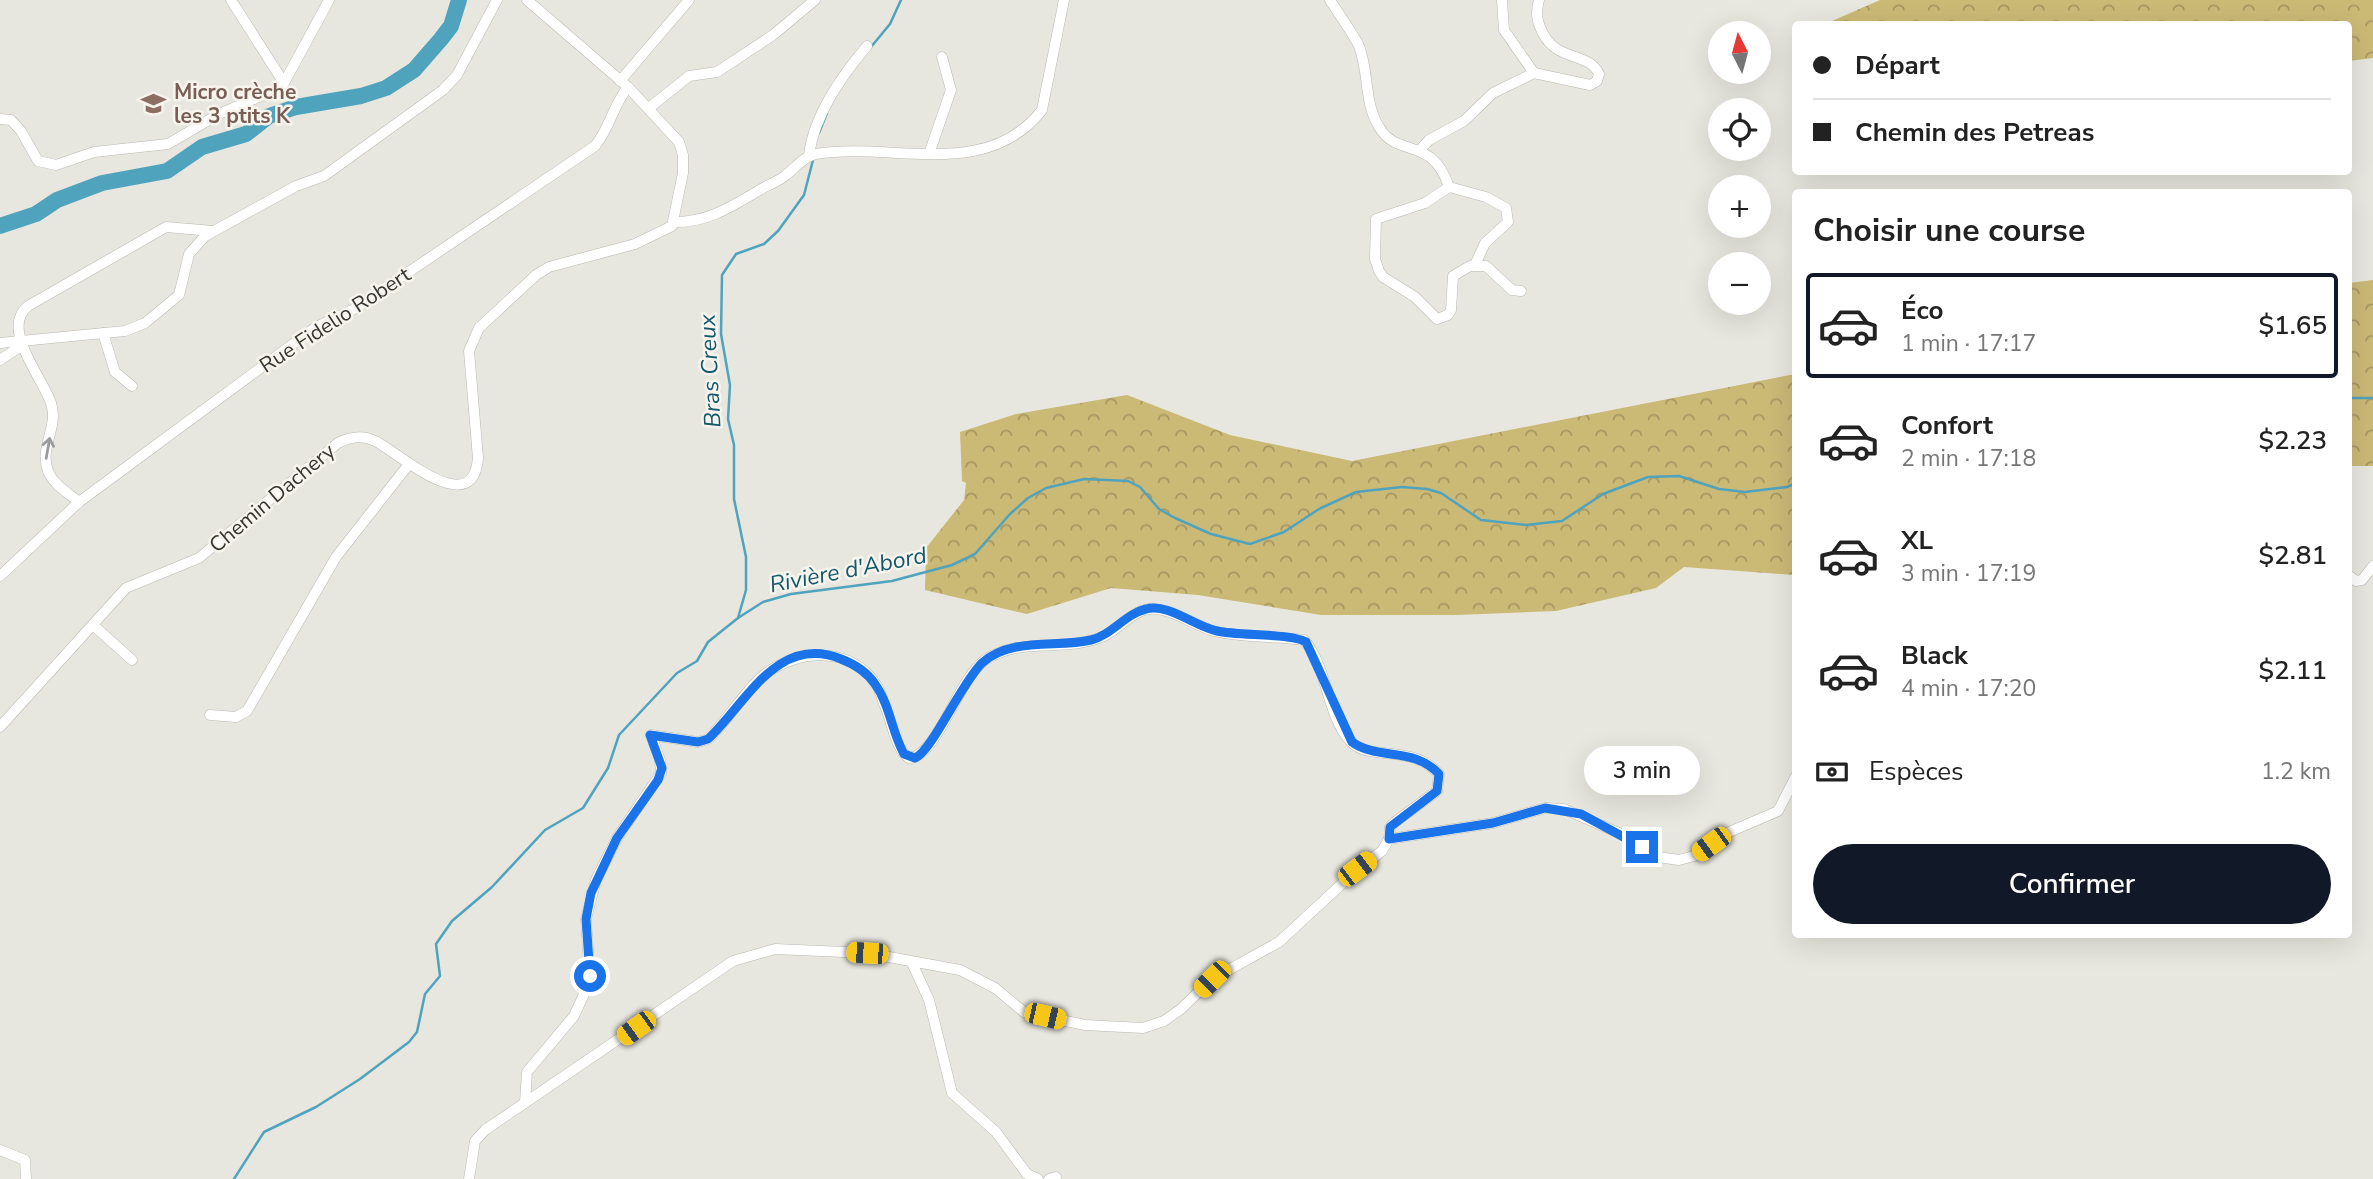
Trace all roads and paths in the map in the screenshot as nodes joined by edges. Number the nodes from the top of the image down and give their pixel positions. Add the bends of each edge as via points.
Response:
1 (329, 0) edge
2 (497, 0) edge
3 (527, 0) edge
4 (688, 0) edge
5 (815, 0) edge
6 (1064, 0) edge
7 (1330, 0) edge
8 (1502, 0) edge
9 (1539, 0) edge
10 (226, 1) edge
11 (867, 46) dead end
12 (942, 57) dead end
13 (1534, 73) junction
14 (284, 83) junction
15 (624, 84) junction
16 (649, 108) junction
17 (0, 119) edge
18 (1420, 150) junction
19 (929, 154) junction
20 (809, 155) junction
21 (1449, 187) junction
22 (675, 222) junction
23 (214, 231) junction
24 (1475, 265) junction
25 (1521, 291) dead end
26 (103, 333) junction
27 (0, 343) edge
28 (19, 343) junction
29 (0, 360) edge
30 (132, 386) dead end
31 (409, 464) junction
32 (79, 502) junction
33 (2373, 566) edge
34 (0, 576) edge
35 (2352, 578) edge
36 (93, 625) junction
37 (132, 660) dead end
38 (210, 715) dead end
39 (0, 727) edge
40 (1792, 784) edge
41 (1389, 839) junction
42 (912, 963) junction
43 (525, 1102) junction
44 (0, 1150) edge
45 (26, 1179) edge
46 (469, 1179) edge
47 (1038, 1179) edge

1 - 14 street
2 - 23 street via 462,67 443,90 324,176 296,186
3 - 15 street
4 - 15 street, Rue Fidelio Robert
5 - 16 street via 717,72 689,76
6 - 19 street via 1046,95 1032,122 999,142 967,153
7 - 18 street via 1358,45 1368,103 1382,133
8 - 13 street via 1504,30
9 - 13 street via 1537,18 1547,41 1557,51 1591,64 1599,74 1590,85
10 - 14 street
11 - 20 street via 833,91 811,136
12 - 19 street via 951,90
13 - 18 street via 1493,93 1464,121 1429,139
14 - 17 street via 168,144 94,152 56,165 38,161 21,131 7,118
15 - 16 street
15 - 32 street, Rue Fidelio Robert via 606,133 595,146 354,309 316,327
16 - 22 street via 679,142 683,155
18 - 21 street via 1437,163
19 - 20 street via 852,150
20 - 22 street via 782,178 721,215
21 - 24 street via 1506,208 1508,222 1485,243
21 - 24 street via 1425,203 1376,219 1379,271 1437,319 1451,310 1453,276
22 - 31 street, Chemin Dachery via 660,235 635,244 556,264 526,284 479,328 470,345 478,458 475,473 467,482 452,485
23 - 26 street via 189,254 181,290 172,303 135,328
23 - 28 street via 166,227 22,310
24 - 25 street via 1486,266 1505,285
26 - 28 street
26 - 30 street via 115,372
27 - 28 street
28 - 29 street
32 -> 28 street via 50,475 44,449 53,430 51,404
31 - 36 street, Chemin Dachery via 375,441 345,439 199,558 126,588
31 - 38 street via 336,557 247,711 236,717
32 - 34 street, Rue Fidelio Robert
33 - 35 street via 2362,580
36 - 37 street
36 - 39 street, Chemin Dachery
40 - 41 street via 1778,811 1679,860 1658,857 1626,836 1564,809 1545,808 1493,823
41 - 42 street via 1382,851 1279,942 1212,979 1164,1021 1143,1028 1085,1026 1024,1012 995,988 960,970
41 - 43 street via 1390,827 1437,791 1439,774 1414,758 1373,752 1352,742 1304,640 1214,631 1159,609 1146,609 1105,636 1010,649 984,661 953,701 929,746 921,755 909,758 898,744 877,686 867,675 833,656 793,658 762,676 708,739 698,742 650,735 661,773 617,838 596,880 586,919 590,981 574,1016 527,1072
42 - 43 street via 867,953 775,949 733,961
42 - 47 street via 929,1000 952,1093 996,1132 1027,1174
43 - 46 street via 479,1135
44 - 45 street via 24,1160

